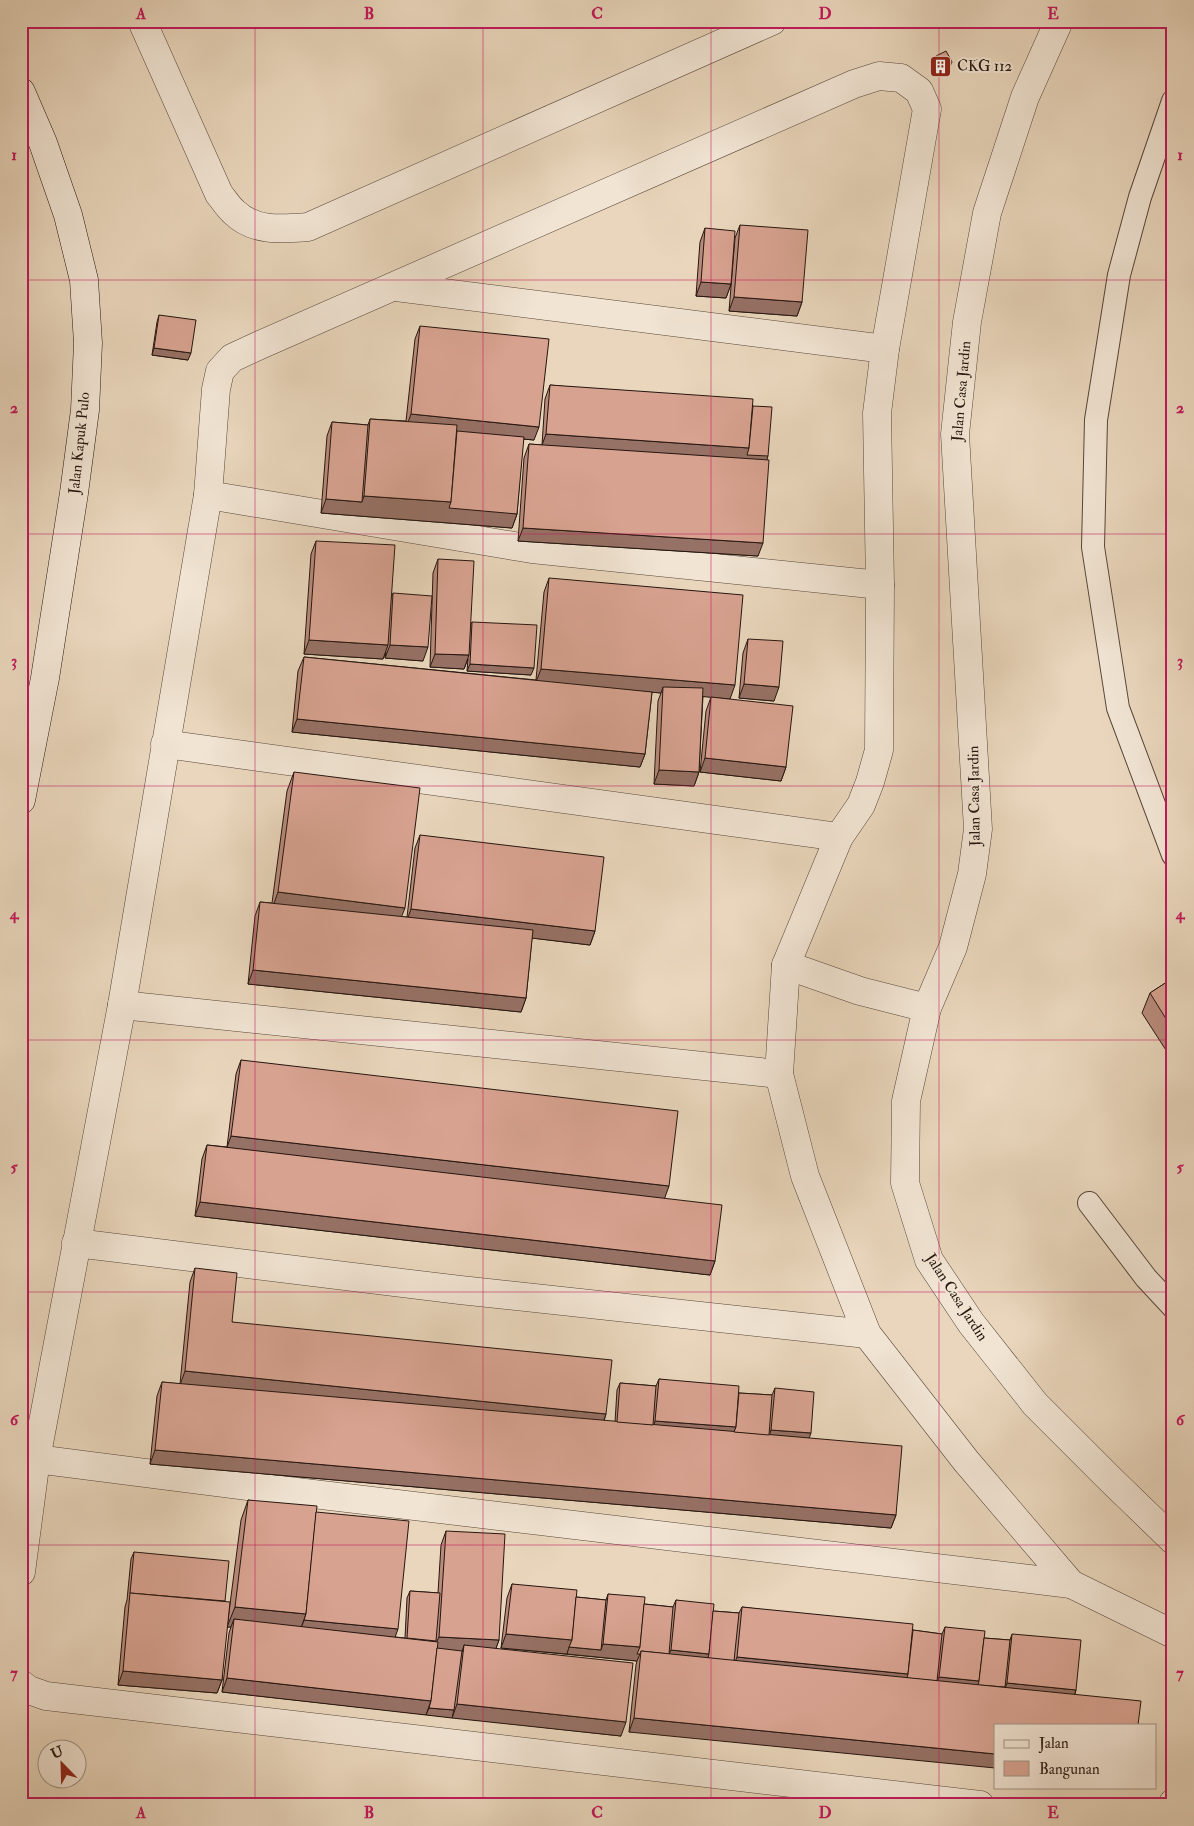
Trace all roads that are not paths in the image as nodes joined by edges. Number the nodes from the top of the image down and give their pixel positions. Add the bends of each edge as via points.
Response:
1 (142, 21) edge
2 (772, 21) edge
3 (1060, 21) edge
4 (21, 92) edge
5 (1173, 101) edge
6 (395, 287) junction
7 (886, 349) junction
8 (208, 495) junction
9 (880, 585) junction
10 (165, 744) junction
11 (21, 800) edge
12 (839, 837) junction
13 (1173, 855) edge
14 (786, 965) junction
15 (122, 1005) junction
16 (927, 1008) junction
17 (779, 1074) junction
18 (1089, 1203) dead end
19 (76, 1243) junction
20 (1173, 1307) edge
21 (867, 1334) junction
22 (36, 1459) junction
23 (1173, 1540) edge
24 (21, 1572) edge
25 (1071, 1584) junction
26 (1173, 1634) edge
27 (21, 1684) edge
28 (980, 1805) edge

1 - 2 street via 219,194 234,212 252,225 278,230 308,227
3 - 16 street, Jalan Casa Jardin via 1025,97 987,213 967,322 956,434 978,829 972,874 953,947
4 - 11 street, Jalan Kapuk Pulo via 68,214 84,280 88,343 85,410 74,493 45,678
5 - 13 lane via 1140,197 1119,275 1096,420 1093,547 1118,708
6 - 7 street
6 - 7 street via 854,84 879,76 901,78 919,91 927,109
6 - 8 street via 232,358 220,370
7 - 9 street via 877,413
8 - 9 street via 532,549
8 - 10 street
9 - 12 street via 879,750 860,805
10 - 12 street
10 - 15 street
12 - 14 street
14 - 16 street via 860,991
14 - 17 street
15 - 17 street
15 - 19 street
16 - 23 street, Jalan Casa Jardin via 906,1101 905,1183 929,1260 971,1323 1035,1404
17 - 21 street via 805,1176
18 - 20 lane via 1146,1278
19 - 21 street via 460,1290
19 - 22 street
21 - 25 street via 966,1461
22 - 24 street
22 - 25 street
25 - 26 street
27 - 28 street via 46,1696

